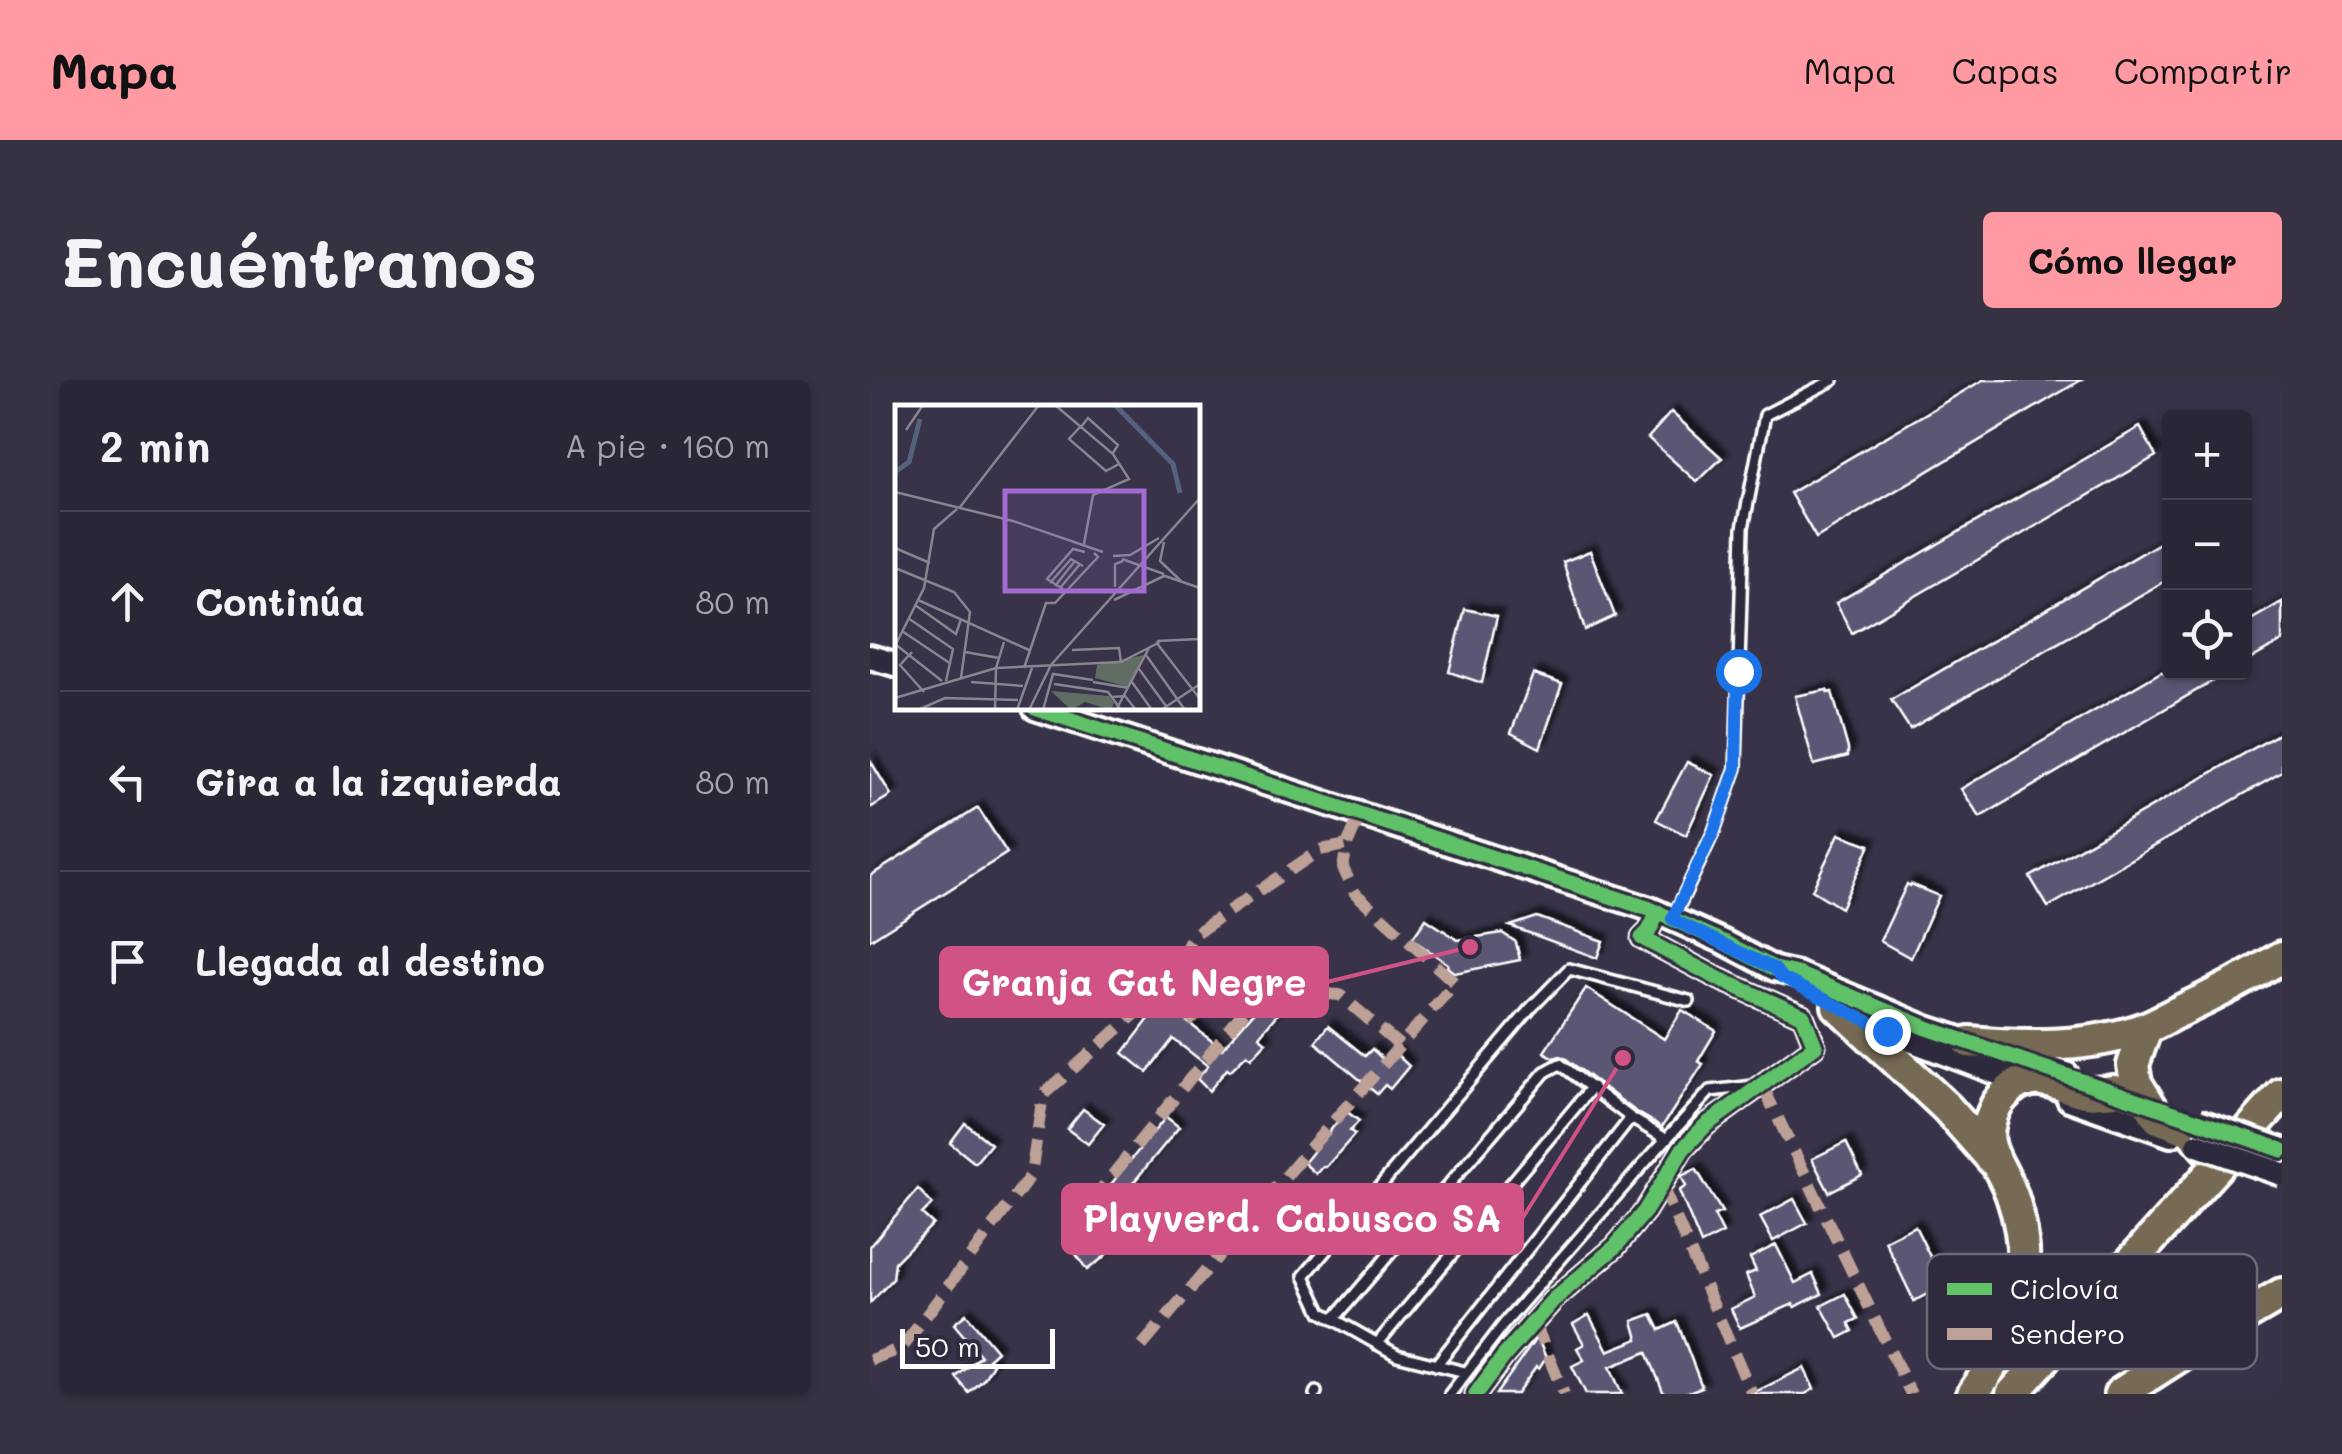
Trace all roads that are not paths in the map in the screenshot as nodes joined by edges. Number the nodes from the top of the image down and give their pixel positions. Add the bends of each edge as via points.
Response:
1 (1833, 380) edge
2 (870, 657) edge
3 (895, 664) edge
4 (1040, 710) edge
5 (1665, 916) junction
6 (2282, 957) edge
7 (1775, 969) junction
8 (1689, 1001) dead end
9 (1838, 1006) junction
10 (2146, 1028) junction
11 (1970, 1042) junction
12 (2020, 1082) junction
13 (1762, 1085) junction
14 (1592, 1086) junction
15 (2114, 1091) junction
16 (2282, 1094) edge
17 (2148, 1103) junction
18 (1631, 1118) junction
19 (2201, 1138) junction
20 (1666, 1139) junction
21 (2276, 1151) edge
22 (1994, 1160) junction
23 (2282, 1174) edge
24 (2021, 1254) edge
25 (2138, 1254) edge
26 (2282, 1294) edge
27 (2257, 1309) edge
28 (1334, 1320) junction
29 (1377, 1344) junction
30 (1436, 1364) junction
31 (1987, 1369) edge
32 (2034, 1369) edge
33 (2159, 1369) edge
34 (1465, 1372) junction
35 (1450, 1394) edge
36 (1476, 1394) edge
37 (1972, 1394) edge
38 (2012, 1394) edge
39 (2120, 1394) edge

1 - 5 lane via 1765,415 1743,528 1736,768 1714,831
2 - 3 street
4 - 5 street
5 - 7 street
5 - 13 street via 1642,938 1803,1016 1815,1046
6 - 10 highway
7 - 9 street
7 - 11 street
8 - 28 lane via 1569,969 1304,1276 1321,1312
9 - 12 street
9 - 22 highway
10 - 11 highway via 2057,1044
10 - 17 highway via 2134,1065
11 - 15 street
12 - 15 highway via 2048,1080 2087,1094
12 - 19 street
12 - 22 highway via 1990,1118
13 - 20 lane via 1710,1091
13 - 36 street via 1683,1148 1615,1247 1553,1300
14 - 18 lane
14 - 28 lane via 1560,1064 1544,1072
14 - 29 lane
15 - 17 street
16 - 25 highway
17 - 19 highway via 2158,1118
18 - 20 lane
18 - 30 lane
19 - 21 street, bridge
19 - 23 street, bridge
20 - 34 lane
22 - 24 highway via 2012,1195
26 - 27 highway
28 - 29 lane
29 - 30 lane
30 - 34 lane
31 - 37 highway
32 - 38 highway
33 - 39 highway
34 - 35 lane

